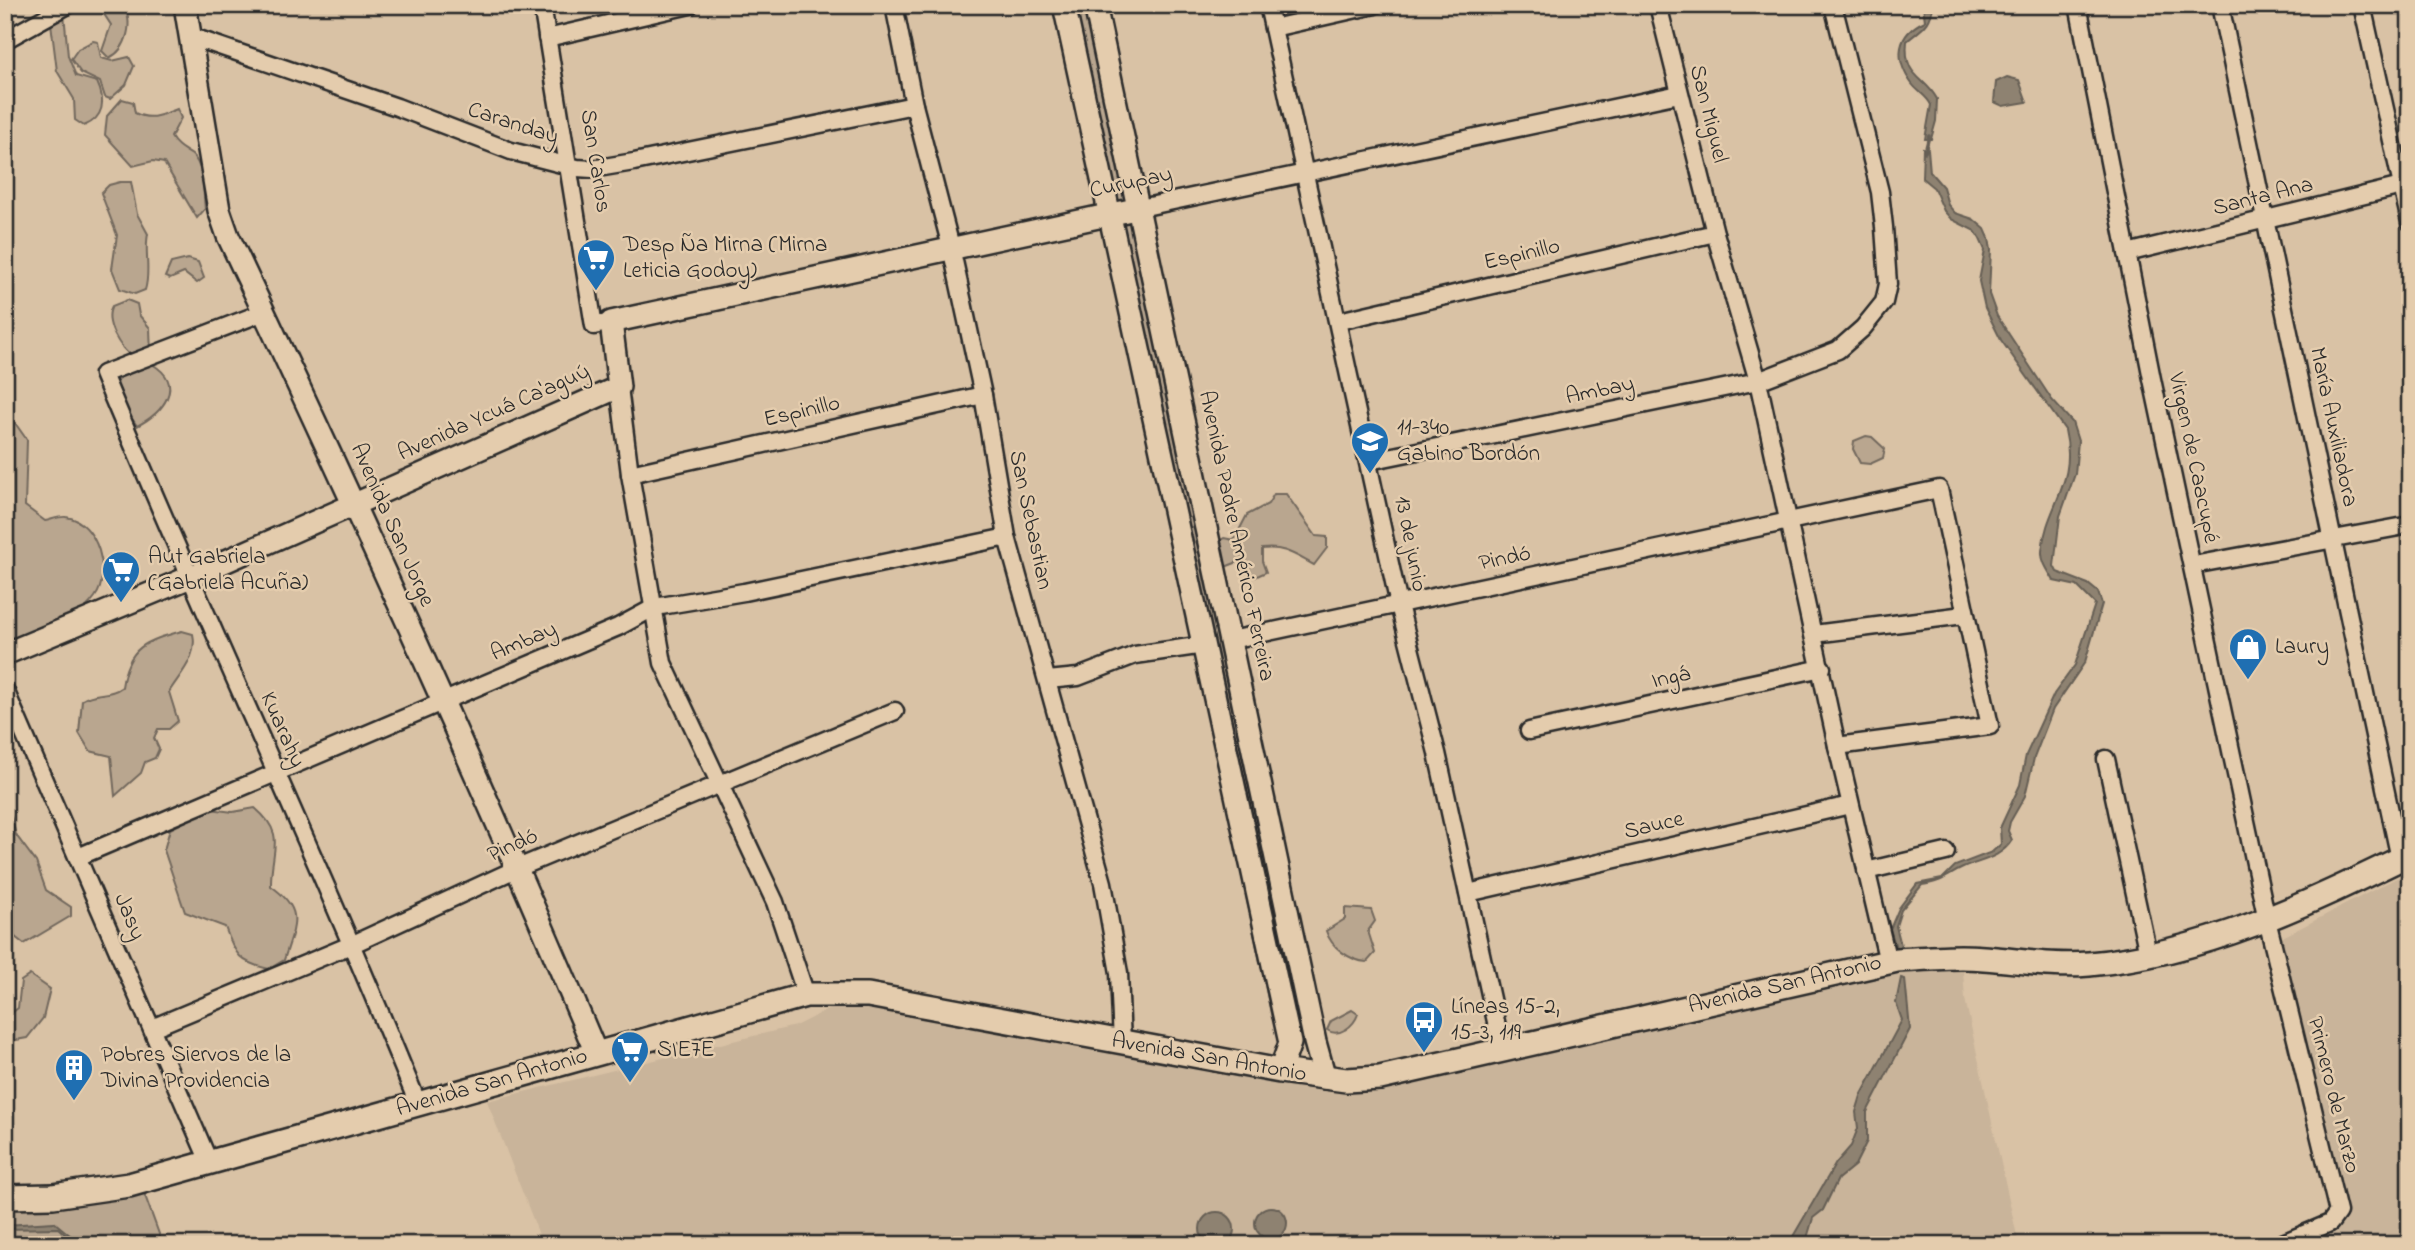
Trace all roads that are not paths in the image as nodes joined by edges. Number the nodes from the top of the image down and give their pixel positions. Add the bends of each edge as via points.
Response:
1 (68, 5) edge
2 (185, 5) edge
3 (542, 5) edge
4 (690, 5) edge
5 (894, 5) edge
6 (1065, 5) edge
7 (1095, 5) edge
8 (1268, 5) edge
9 (1375, 5) edge
10 (1658, 5) edge
11 (1833, 5) edge
12 (2078, 5) edge
13 (2220, 5) edge
14 (2362, 5) edge
15 (1273, 28) junction
16 (190, 36) junction
17 (547, 38) junction
18 (5, 40) edge
19 (1679, 94) junction
20 (914, 105) junction
21 (570, 167) junction
22 (1304, 173) junction
23 (2406, 185) edge
24 (1140, 208) junction
25 (1110, 215) junction
26 (2266, 220) junction
27 (2410, 222) edge
28 (1715, 233) junction
29 (951, 247) junction
30 (2127, 253) junction
31 (264, 312) junction
32 (1339, 321) junction
33 (602, 324) junction
34 (1758, 381) junction
35 (619, 387) junction
36 (983, 395) junction
37 (1369, 461) junction
38 (630, 474) junction
39 (355, 504) junction
40 (1787, 522) junction
41 (2410, 525) edge
42 (1007, 537) junction
43 (2333, 538) junction
44 (2193, 565) junction
45 (188, 578) junction
46 (1399, 605) junction
47 (655, 607) junction
48 (1964, 615) junction
49 (1814, 634) junction
50 (1231, 640) junction
51 (1204, 645) junction
52 (5, 654) edge
53 (1822, 668) junction
54 (1048, 680) junction
55 (5, 690) edge
56 (443, 701) junction
57 (895, 711) dead end
58 (1529, 731) dead end
59 (1837, 746) junction
60 (2106, 759) dead end
61 (276, 772) junction
62 (719, 785) junction
63 (1850, 805) junction
64 (1946, 852) dead end
65 (2405, 856) edge
66 (78, 857) junction
67 (518, 868) junction
68 (1866, 871) junction
69 (1468, 892) junction
70 (2267, 920) junction
71 (353, 944) junction
72 (2147, 954) junction
73 (1900, 960) junction
74 (806, 995) junction
75 (152, 1028) junction
76 (1315, 1042) junction
77 (1290, 1043) junction
78 (1122, 1044) junction
79 (1502, 1049) junction
80 (596, 1053) junction
81 (1280, 1071) junction
82 (1325, 1078) junction
83 (418, 1104) junction
84 (210, 1164) junction
85 (5, 1197) edge
86 (2278, 1245) edge

1 - 18 street
2 - 16 street, Avenida San Jorge
3 - 17 street, San Carlos
4 - 17 street
5 - 20 street, San Sebastian
6 - 25 street
7 - 24 street, Avenida Padre Américo Ferreira
8 - 15 street, 13 de junio
9 - 15 street
10 - 19 street, San Miguel
11 - 34 street, Ambay via 1880,192 1888,284 1874,317 1838,349
12 - 30 street, Virgen de Caacupé
13 - 26 street, María Auxiliadora
14 - 23 street
15 - 22 street, 13 de junio
16 - 21 street, Caranday via 489,143
16 - 31 street, Avenida San Jorge via 219,210
17 - 21 street, San Carlos
19 - 22 street, Curupay
19 - 28 street, San Miguel
20 - 21 street, Caranday via 592,169
20 - 29 street, San Sebastian
21 - 33 street, San Carlos
22 - 24 street, Curupay
22 - 32 street, 13 de junio
23 - 26 street, Santa Ana
23 - 27 street
24 - 25 street, Curupay
24 - 50 street, Avenida Padre Américo Ferreira
25 - 29 street, Curupay
25 - 51 street
26 - 30 street, Santa Ana
26 - 43 street, María Auxiliadora
28 - 32 street, Espinillo
28 - 34 street, San Miguel
29 - 33 street, Curupay
29 - 36 street, San Sebastian
30 - 44 street, Virgen de Caacupé
31 - 39 street, Avenida San Jorge
31 - 45 street, Kuarahy via 103,374
32 - 37 street, 13 de junio
33 - 35 street, San Carlos
34 - 37 street, Ambay
34 - 40 street, San Miguel
35 - 38 street, San Carlos
35 - 39 street, Avenida Ycuá Ca'aguý
36 - 38 street, Espinillo
36 - 42 street, San Sebastian
37 - 46 street, 13 de junio
38 - 47 street, San Carlos
39 - 45 street, Avenida Ycuá Ca'aguý
39 - 56 street, Avenida San Jorge
40 - 46 street, Pindó
40 - 48 street, Pindó via 1939,489
40 - 49 street, San Miguel
41 - 43 street
42 - 47 street, Ambay
42 - 54 street, San Sebastian
43 - 44 street
43 - 65 street, María Auxiliadora
44 - 70 street, Virgen de Caacupé
45 - 52 street, Avenida Ycuá Ca'aguý
45 - 61 street, Kuarahy
46 - 50 street, Pindó
46 - 69 street, 13 de junio
47 - 56 street, Ambay
47 - 62 street, San Carlos via 663,663
48 - 49 street
48 - 59 street via 1990,726
49 - 53 street, San Miguel
50 - 76 street, Avenida Padre Américo Ferreira
51 - 54 street via 1136,655 1078,677
51 - 77 street
53 - 58 street, Ingá
53 - 59 street, San Miguel
54 - 78 street, San Sebastian via 1103,883 1119,973
55 - 66 street, Jasy
56 - 61 street, Ambay
56 - 67 street, Avenida San Jorge
57 - 62 street, Pindó
59 - 63 street, San Miguel
60 - 72 street
61 - 66 street, Ambay
61 - 71 street, Kuarahy
62 - 67 street, Pindó
62 - 74 street, San Carlos via 775,902
63 - 68 street, San Miguel
63 - 69 street, Sauce
64 - 68 street
65 - 70 main road, Avenida San Antonio
66 - 75 street, Jasy
67 - 71 street, Pindó
67 - 80 street, Avenida San Jorge
68 - 73 street, San Miguel
69 - 79 street, 13 de junio
70 - 72 main road, Avenida San Antonio
70 - 86 street, Primero de Marzo via 2338,1212 2330,1223
71 - 75 street, Pindó
71 - 83 street, Kuarahy
72 - 73 main road, Avenida San Antonio via 2050,965 1962,957
73 - 79 main road, Avenida San Antonio
74 - 78 main road, Avenida San Antonio via 868,995
74 - 80 main road, Avenida San Antonio
75 - 84 street, Jasy
76 - 77 street
76 - 82 street, Avenida Padre Américo Ferreira
77 - 81 street
78 - 81 main road, Avenida San Antonio
79 - 82 main road, Avenida San Antonio via 1380,1078
80 - 83 main road, Avenida San Antonio
81 - 82 main road, Avenida San Antonio
83 - 84 main road, Avenida San Antonio
84 - 85 main road, Avenida San Antonio via 101,1190

